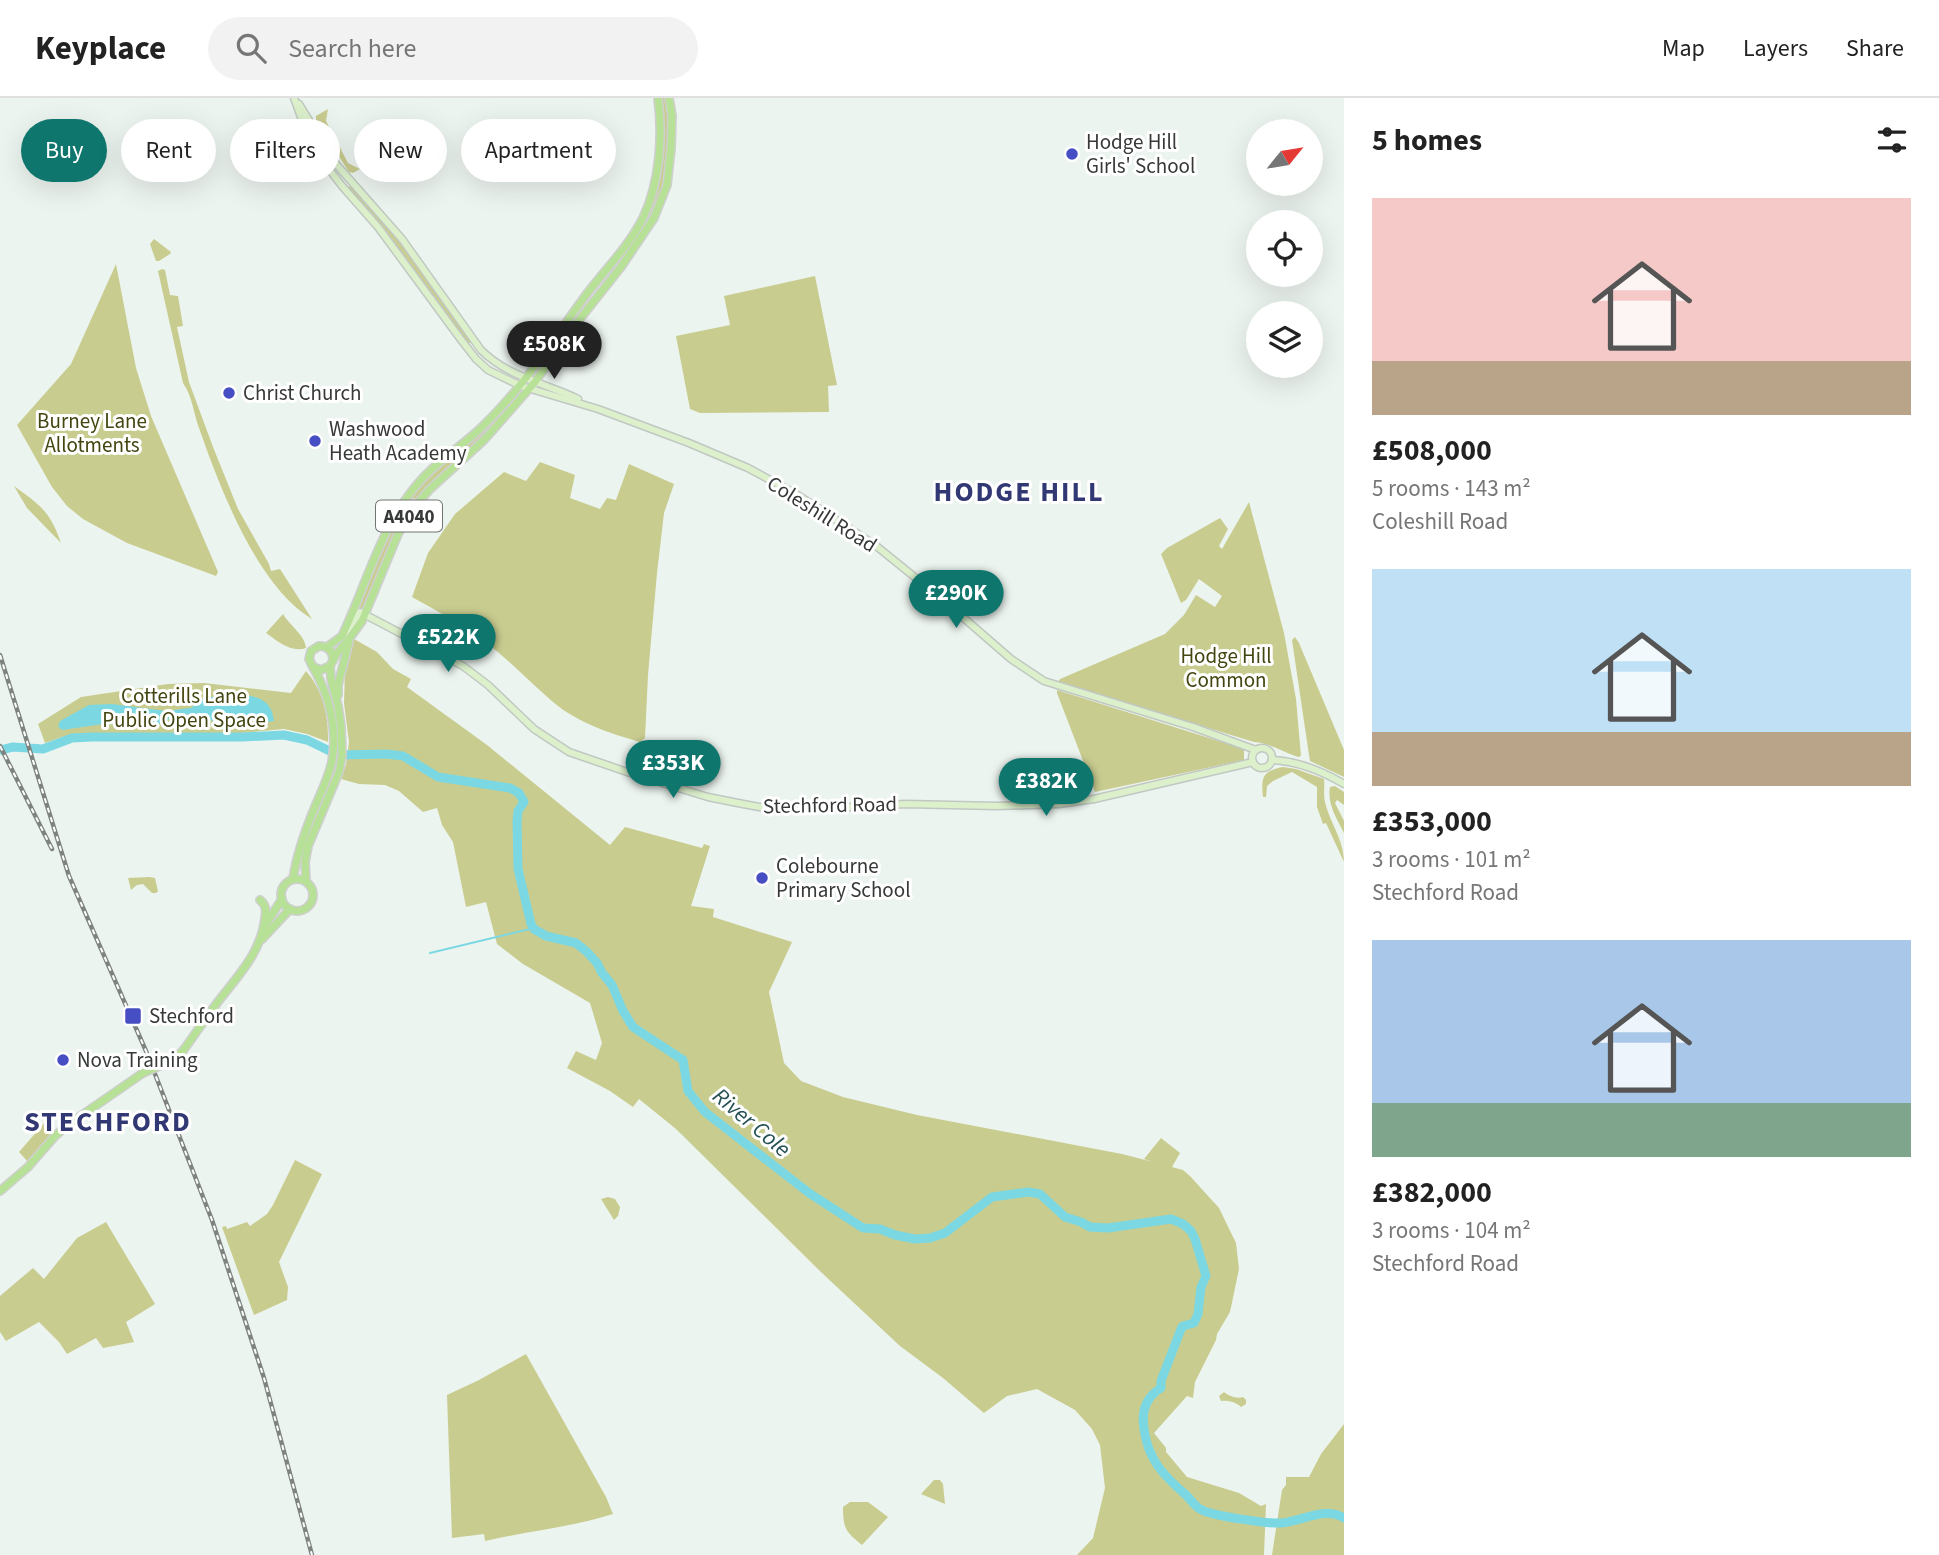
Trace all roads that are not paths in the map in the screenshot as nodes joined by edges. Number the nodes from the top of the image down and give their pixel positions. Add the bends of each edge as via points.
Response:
1 (294, 98) edge
2 (658, 98) edge
3 (669, 98) edge
4 (350, 179) junction
5 (343, 187) junction
6 (614, 261) junction
7 (621, 267) junction
8 (527, 379) junction
9 (533, 385) junction
10 (521, 386) junction
11 (405, 501) junction
12 (414, 508) junction
13 (365, 614) junction
14 (345, 637) junction
15 (327, 647) junction
16 (332, 663) junction
17 (313, 667) junction
18 (338, 706) junction
19 (338, 746) junction
20 (1255, 750) junction
21 (1272, 760) junction
22 (1253, 762) junction
23 (336, 763) junction
24 (1344, 784) edge
25 (293, 879) junction
26 (306, 881) junction
27 (282, 898) junction
28 (260, 900) dead end
29 (290, 909) junction
30 (264, 928) junction
31 (261, 939) junction
32 (0, 1191) edge

1 - 4 main road
1 - 5 main road via 322,160
2 - 6 main road, A4040 via 661,124 656,181 643,218
3 - 7 main road, A4040 via 673,132 667,185 654,218
4 - 5 main road
4 - 8 main road via 402,239 481,351
5 - 10 main road via 390,242 476,359
6 - 7 main road
6 - 8 main road, A4040
7 - 9 main road, A4040
8 - 9 main road
8 - 10 main road, A4040
9 - 10 main road
9 - 12 main road, A4040
9 - 20 main road, Coleshill Road via 565,393 722,456 796,494 875,545 1011,659 1044,681
10 - 11 main road, A4040 via 421,480
11 - 12 main road
11 - 14 main road, A4040 via 386,531
12 - 13 main road, A4040 via 398,534
13 - 14 main road, A4040 via 359,627
13 - 22 main road, Stechford Road via 480,677 534,729 569,752 708,797 765,808 1059,804
14 - 15 main road, A4040
14 - 16 main road, A4040
14 - 18 main road
15 - 16 main road via 333,654
15 - 17 main road via 311,651
16 - 17 main road via 321,670
16 - 18 main road
17 - 19 main road via 323,686
18 - 19 main road
19 - 23 main road
20 - 21 main road via 1268,749
20 - 22 main road
21 - 22 main road via 1262,768
21 - 24 main road via 1306,766
23 - 25 main road via 304,833
23 - 26 main road via 339,772 308,846
25 - 26 main road
25 - 27 main road via 283,886
26 - 29 main road via 313,890 312,901 304,909
27 - 29 main road
27 - 30 main road
28 - 30 main road via 266,909
29 - 31 main road
30 - 31 main road
31 - 32 main road, bridge via 250,961 177,1057 143,1073 69,1124

